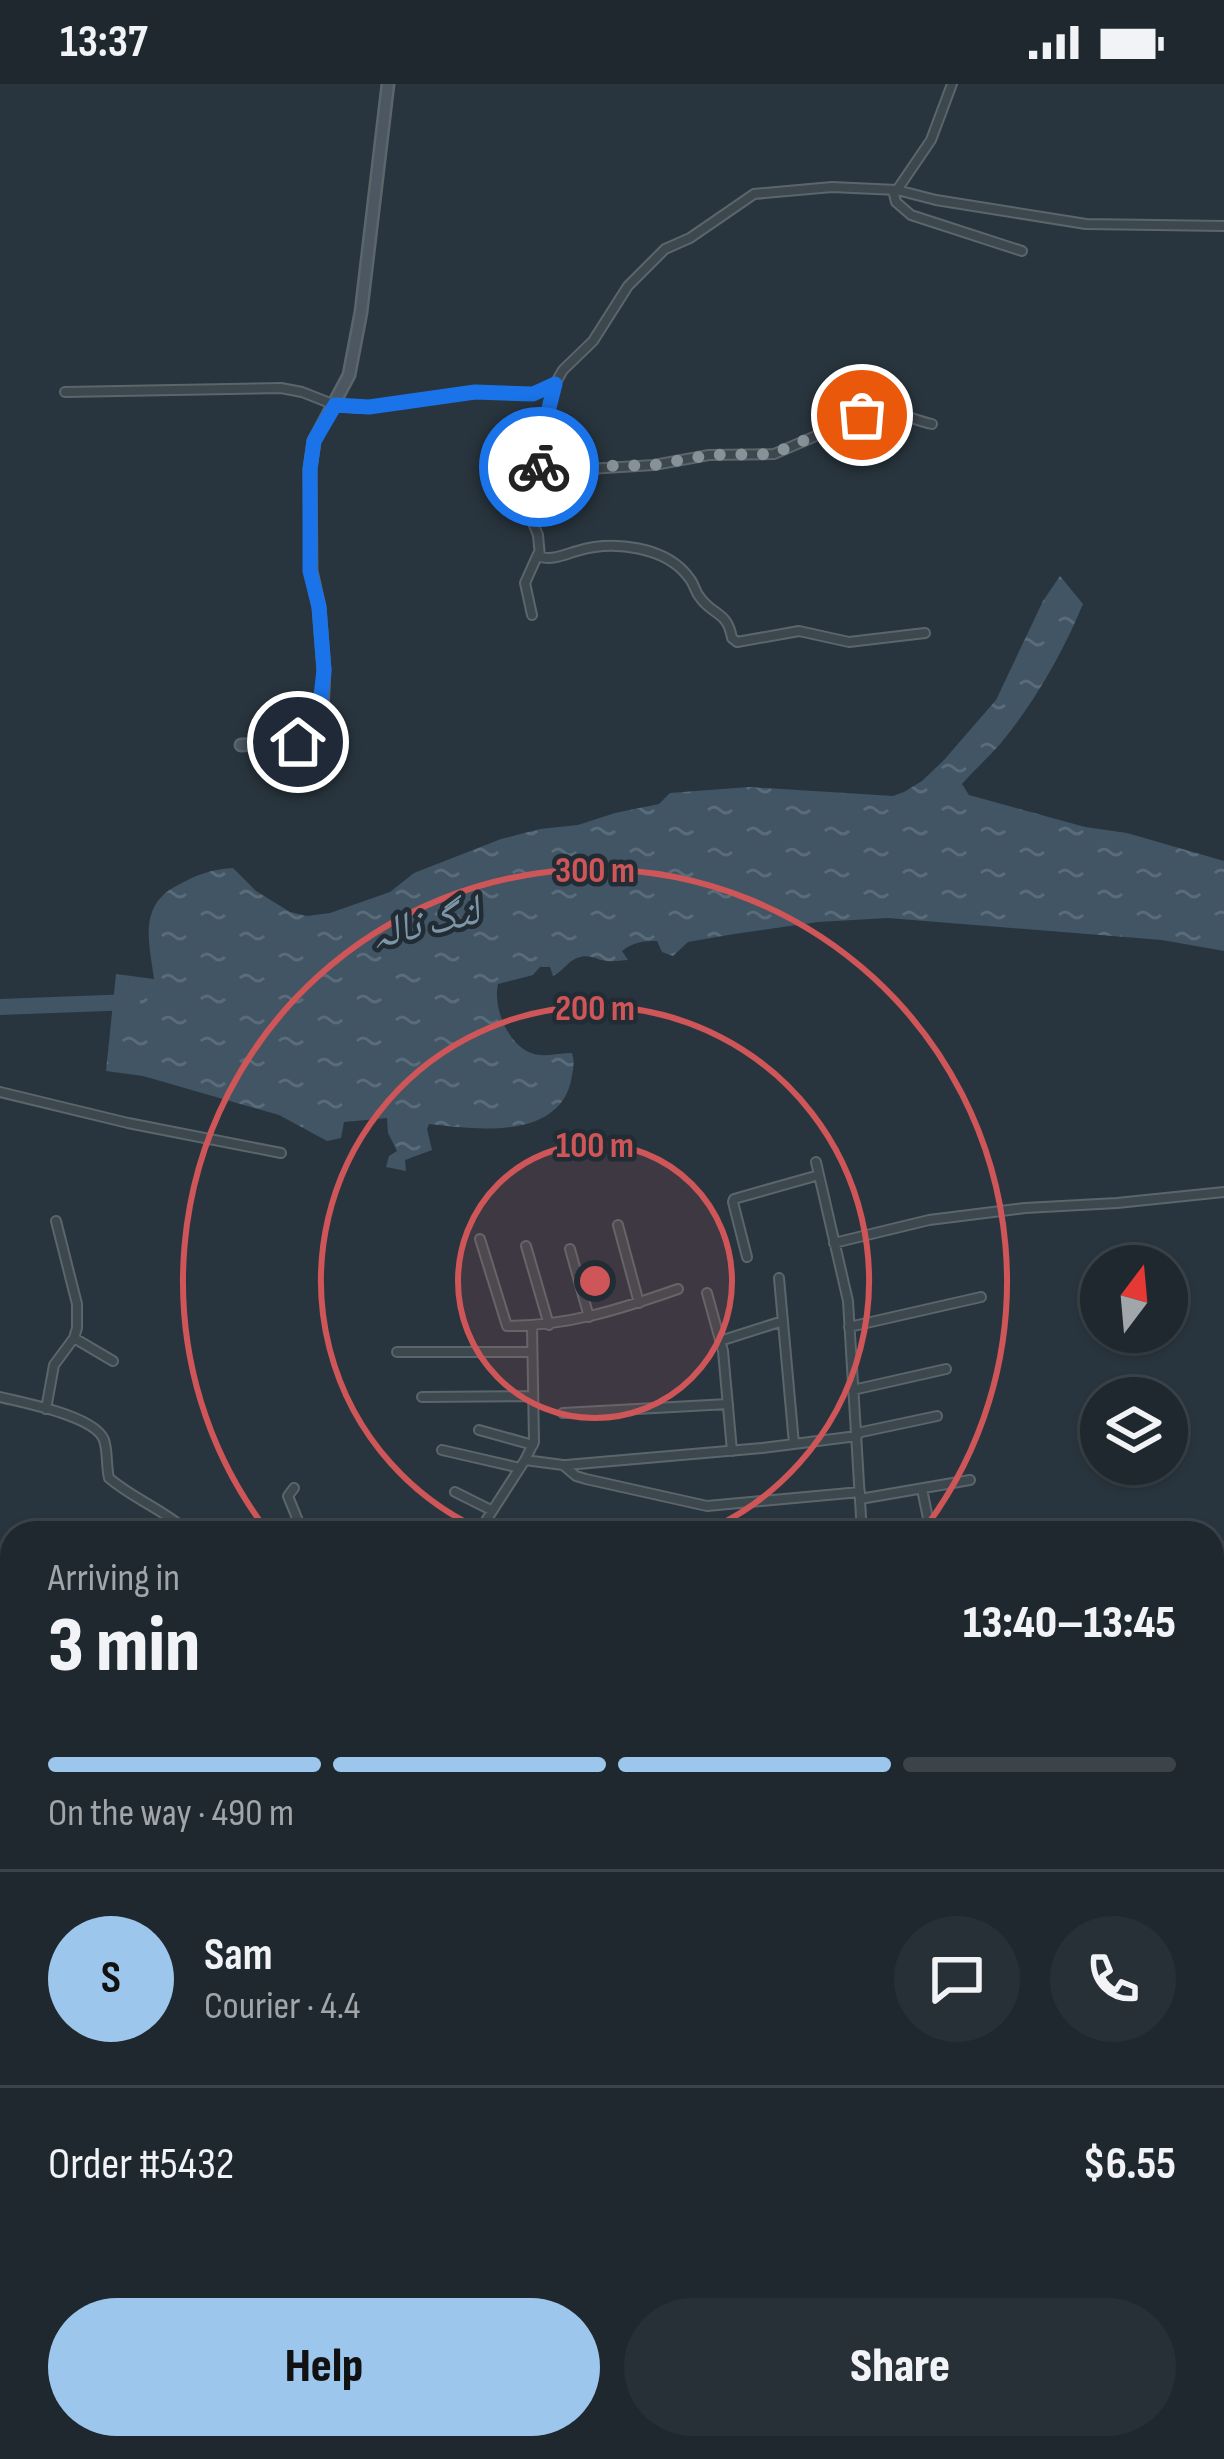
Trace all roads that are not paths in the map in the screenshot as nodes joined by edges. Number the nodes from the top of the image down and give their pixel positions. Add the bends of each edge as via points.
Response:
1 (388, 84) edge
2 (952, 84) edge
3 (895, 190) junction
4 (1224, 226) edge
5 (1022, 251) dead end
6 (555, 384) junction
7 (65, 392) dead end
8 (335, 405) junction
9 (932, 424) dead end
10 (537, 476) junction
11 (538, 554) junction
12 (532, 615) dead end
13 (925, 634) dead end
14 (241, 745) dead end
15 (0, 1092) edge
16 (281, 1153) dead end
17 (816, 1162) dead end
18 (819, 1175) junction
19 (1224, 1192) edge
20 (56, 1221) dead end
21 (618, 1225) dead end
22 (480, 1239) dead end
23 (834, 1243) junction
24 (526, 1246) dead end
25 (570, 1249) dead end
26 (747, 1257) dead end
27 (779, 1278) dead end
28 (678, 1289) dead end
29 (707, 1294) dead end
30 (981, 1297) dead end
31 (640, 1303) junction
32 (589, 1317) junction
33 (783, 1321) junction
34 (549, 1325) junction
35 (532, 1326) junction
36 (849, 1328) junction
37 (74, 1338) junction
38 (721, 1341) junction
39 (397, 1352) dead end
40 (532, 1352) junction
41 (112, 1361) dead end
42 (946, 1369) dead end
43 (853, 1390) junction
44 (533, 1396) junction
45 (0, 1397) edge
46 (422, 1397) dead end
47 (728, 1403) junction
48 (46, 1408) junction
49 (563, 1413) dead end
50 (937, 1416) dead end
51 (478, 1430) dead end
52 (856, 1435) junction
53 (794, 1444) junction
54 (533, 1445) junction
55 (442, 1450) dead end
56 (732, 1450) junction
57 (522, 1464) junction
58 (563, 1465) junction
59 (970, 1480) dead end
60 (294, 1488) dead end
61 (922, 1489) junction
62 (455, 1492) dead end
63 (860, 1495) junction
64 (491, 1510) junction
65 (177, 1521) edge
66 (298, 1521) edge
67 (485, 1521) edge
68 (861, 1521) edge
69 (929, 1521) edge

1 - 8 street via 361,312
2 - 3 street via 932,140
3 - 4 street via 1086,224
3 - 5 street via 911,215
3 - 6 street via 754,194 665,249
6 - 8 street via 533,394
6 - 10 street
7 - 8 street via 280,388
8 - 14 street via 314,441 310,469 310,571 324,670 317,731 298,742
9 - 10 street via 876,410 773,454
10 - 11 street via 522,496
11 - 12 street via 525,583
11 - 13 street via 549,559 606,546 652,553 690,579 737,642 799,631 849,642
15 - 16 street
17 - 18 street
18 - 23 street
18 - 26 street via 734,1199
19 - 23 street via 929,1220
20 - 37 street via 77,1304
21 - 31 street
22 - 35 street via 507,1326
23 - 36 street
24 - 34 street
25 - 32 street
27 - 33 street
28 - 31 street
29 - 38 street
30 - 36 street
31 - 32 street
32 - 34 street
33 - 38 street
33 - 53 street
34 - 35 street
35 - 40 street
36 - 43 street
37 - 41 street
37 - 48 street via 55,1365
38 - 47 street
39 - 40 street
40 - 44 street
42 - 43 street
43 - 52 street
44 - 46 street
44 - 54 street
45 - 48 street
47 - 49 street
47 - 56 street
48 - 65 street via 92,1426 109,1478
50 - 52 street
51 - 54 street
52 - 53 street
52 - 63 street
53 - 56 street
54 - 57 street
55 - 57 street
56 - 58 street
57 - 58 street
57 - 64 street
58 - 63 street via 586,1479 707,1506
59 - 61 street
60 - 66 street via 288,1496
61 - 63 street
61 - 69 street
62 - 64 street
63 - 68 street
64 - 67 street

